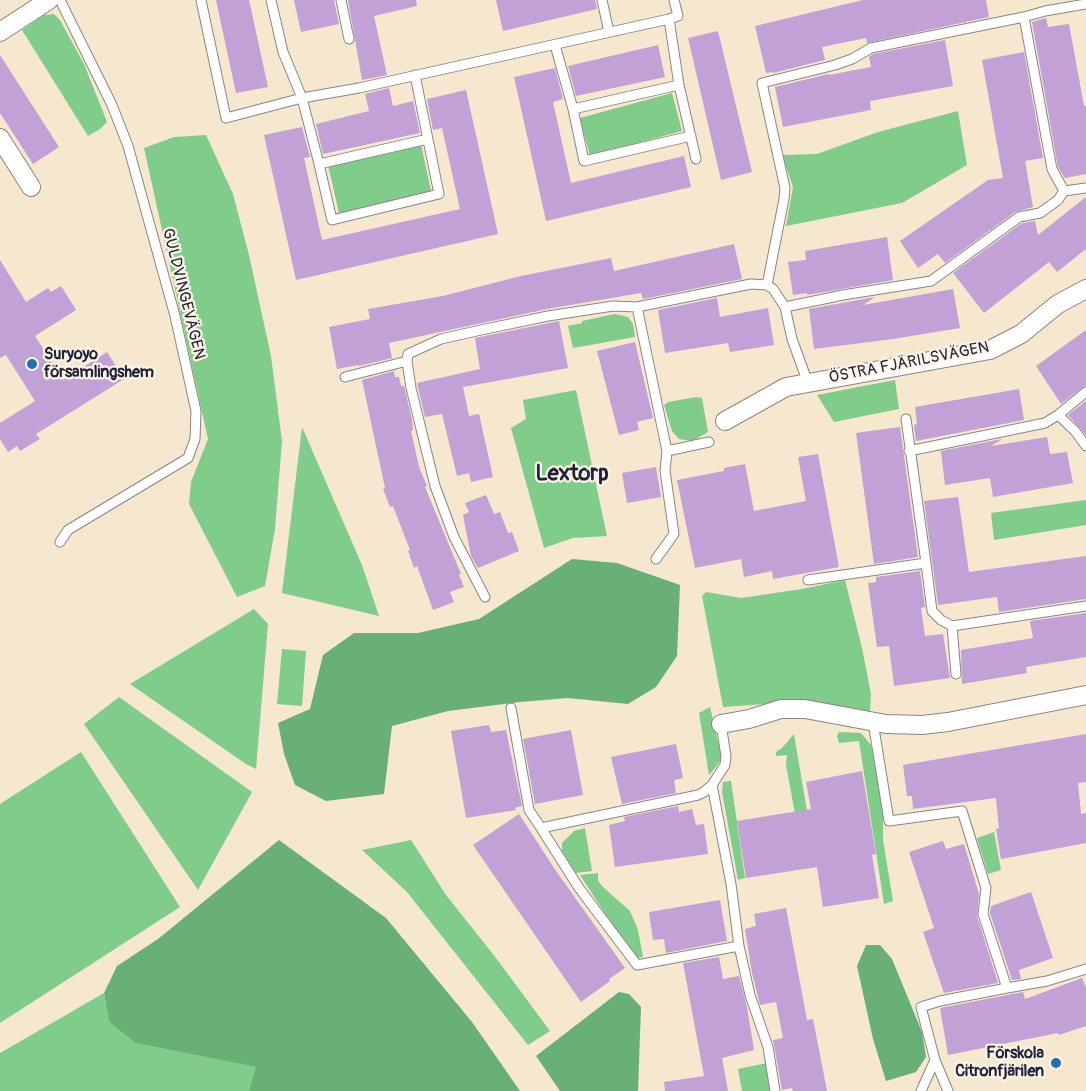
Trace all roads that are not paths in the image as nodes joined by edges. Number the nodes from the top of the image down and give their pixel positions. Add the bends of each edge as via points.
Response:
1 (49, 0) edge
2 (60, 0) edge
3 (201, 0) edge
4 (271, 0) edge
5 (341, 0) edge
6 (602, 0) edge
7 (674, 0) edge
8 (1086, 4) edge
9 (1024, 17) junction
10 (673, 18) junction
11 (0, 32) edge
12 (609, 32) junction
13 (349, 39) dead end
14 (555, 45) junction
15 (415, 75) junction
16 (679, 85) junction
17 (302, 98) junction
18 (573, 109) junction
19 (691, 136) junction
20 (0, 138) edge
21 (428, 139) junction
22 (696, 159) dead end
23 (319, 164) junction
24 (31, 187) dead end
25 (1086, 188) edge
26 (1064, 191) junction
27 (766, 285) junction
28 (1086, 289) edge
29 (637, 307) junction
30 (785, 307) junction
31 (406, 361) junction
32 (345, 377) dead end
33 (808, 383) junction
34 (1086, 392) edge
35 (1058, 415) junction
36 (906, 419) dead end
37 (725, 421) dead end
38 (709, 442) dead end
39 (1086, 446) edge
40 (667, 451) junction
41 (909, 451) junction
42 (60, 542) dead end
43 (656, 559) dead end
44 (926, 562) junction
45 (808, 580) dead end
46 (485, 597) dead end
47 (1086, 606) edge
48 (952, 626) junction
49 (956, 674) dead end
50 (1086, 695) edge
51 (511, 708) dead end
52 (873, 722) junction
53 (721, 724) joint
54 (712, 785) junction
55 (541, 828) junction
56 (739, 946) junction
57 (1086, 969) edge
58 (1008, 988) junction
59 (935, 1060) junction
60 (775, 1091) edge
61 (921, 1091) edge
62 (948, 1091) edge

1 - 11 street
2 - 42 lane, GULDVINGEVÄGEN via 128,146 175,316 196,411 195,438 188,458 68,530
3 - 17 lane via 226,118
4 - 17 lane via 283,52
5 - 13 lane
6 - 12 lane
7 - 10 lane
8 - 9 lane
9 - 26 lane via 1052,169
9 - 27 lane via 871,48 835,65 762,83 784,188
10 - 12 lane
10 - 16 lane
12 - 14 lane
14 - 15 lane
14 - 18 lane
15 - 17 lane
15 - 21 lane
16 - 18 lane
16 - 19 lane
17 - 23 lane
18 - 19 lane via 584,161
19 - 22 lane
20 - 24 street
21 - 23 lane
21 - 23 lane via 439,194 332,220
25 - 26 lane
26 - 30 lane via 1041,213 1019,217 931,281
27 - 29 lane via 751,284
27 - 30 lane
28 - 33 street, ÖSTRA FJÄRILSVÄGEN via 1058,304 1022,334 990,350
29 - 31 lane via 614,306 461,334 408,354
29 - 40 lane
30 - 33 lane
31 - 32 lane
31 - 46 lane via 435,486 454,537
33 - 37 street, ÖSTRA FJÄRILSVÄGEN via 786,387
34 - 35 lane
35 - 39 lane
35 - 41 lane via 1045,423
36 - 41 lane
38 - 40 lane
40 - 43 lane via 665,471 674,534
41 - 44 lane
44 - 45 lane
44 - 48 lane via 932,611
47 - 48 lane
48 - 49 lane
50 - 52 street via 948,722
51 - 55 lane via 529,810
52 - 53 street via 805,709 781,709
52 - 58 lane via 889,821 963,811 987,888 983,915
53 - 54 lane via 725,765
54 - 55 lane via 698,795
54 - 56 lane
55 - 56 lane via 579,888 637,965
56 - 60 lane via 768,1047
57 - 58 lane
58 - 59 lane via 921,1007
59 - 61 lane
59 - 62 lane

